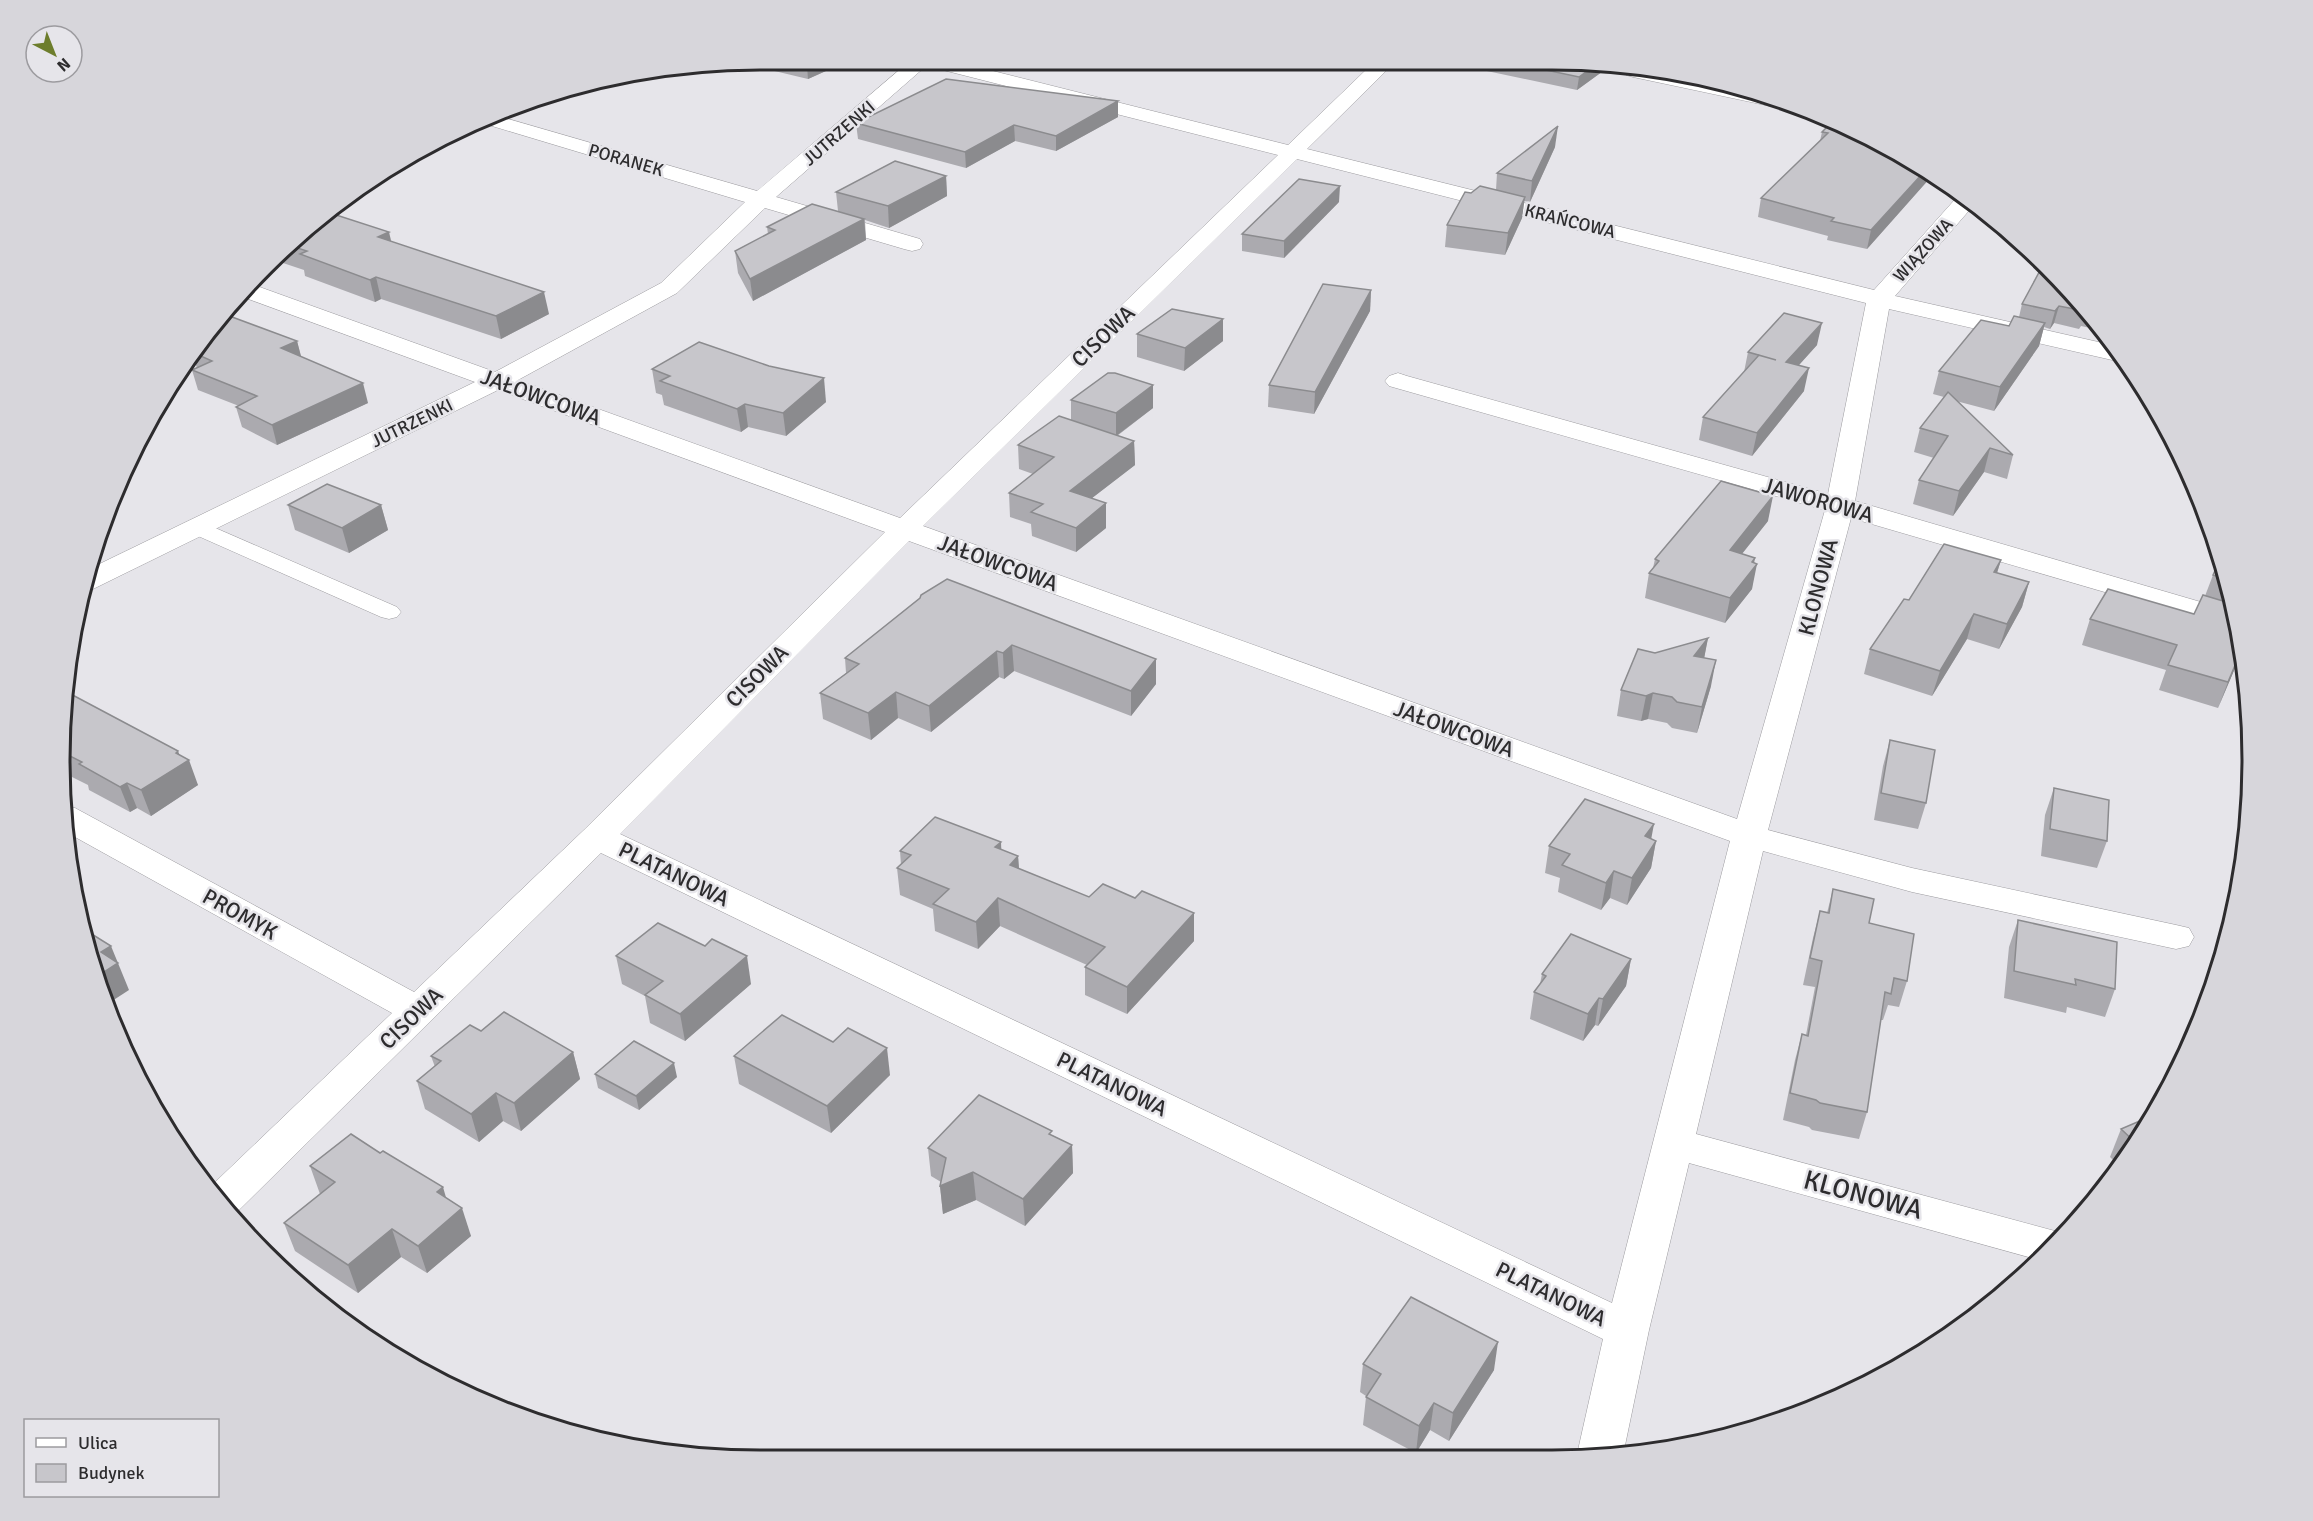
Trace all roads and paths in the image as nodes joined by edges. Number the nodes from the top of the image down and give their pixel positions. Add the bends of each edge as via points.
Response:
1 (911, 70) edge
2 (966, 70) edge
3 (1377, 70) edge
4 (498, 122) edge
5 (1295, 151) junction
6 (761, 199) junction
7 (1962, 205) edge
8 (912, 244) dead end
9 (254, 293) edge
10 (1879, 299) junction
11 (2109, 352) edge
12 (497, 381) junction
13 (1398, 381) dead end
14 (1840, 506) junction
15 (197, 527) junction
16 (904, 529) junction
17 (96, 577) edge
18 (389, 612) dead end
19 (2228, 620) edge
20 (73, 822) edge
21 (1749, 836) junction
22 (597, 837) junction
23 (2176, 937) dead end
24 (418, 1011) junction
25 (1673, 1143) junction
26 (226, 1197) edge
27 (2043, 1244) edge
28 (1627, 1330) junction
29 (1601, 1449) edge

1 - 6 street, JUTRZENKI
2 - 5 street, KRAŃCOWA
3 - 5 street, CISOWA
4 - 6 street, PORANEK
5 - 10 street, KRAŃCOWA
5 - 16 street, CISOWA
6 - 8 street
6 - 12 street, JUTRZENKI via 669,288
7 - 10 street, WIĄZOWA
9 - 12 street, JAŁOWCOWA
10 - 11 street, KRAŃCOWA
10 - 14 street, KLONOWA
12 - 15 street, JUTRZENKI
12 - 16 street, JAŁOWCOWA
13 - 14 street, JAWOROWA
14 - 19 street, JAWOROWA
14 - 21 street, KLONOWA
15 - 17 street, JUTRZENKI
15 - 18 lane
16 - 21 street, JAŁOWCOWA
16 - 22 street, CISOWA
20 - 24 street, PROMYK
21 - 23 street via 1912,880
21 - 25 street, KLONOWA
22 - 24 street, CISOWA
22 - 28 street, PLATANOWA
24 - 26 street, CISOWA
25 - 27 street, KLONOWA
25 - 28 street, KLONOWA
28 - 29 street, KLONOWA

